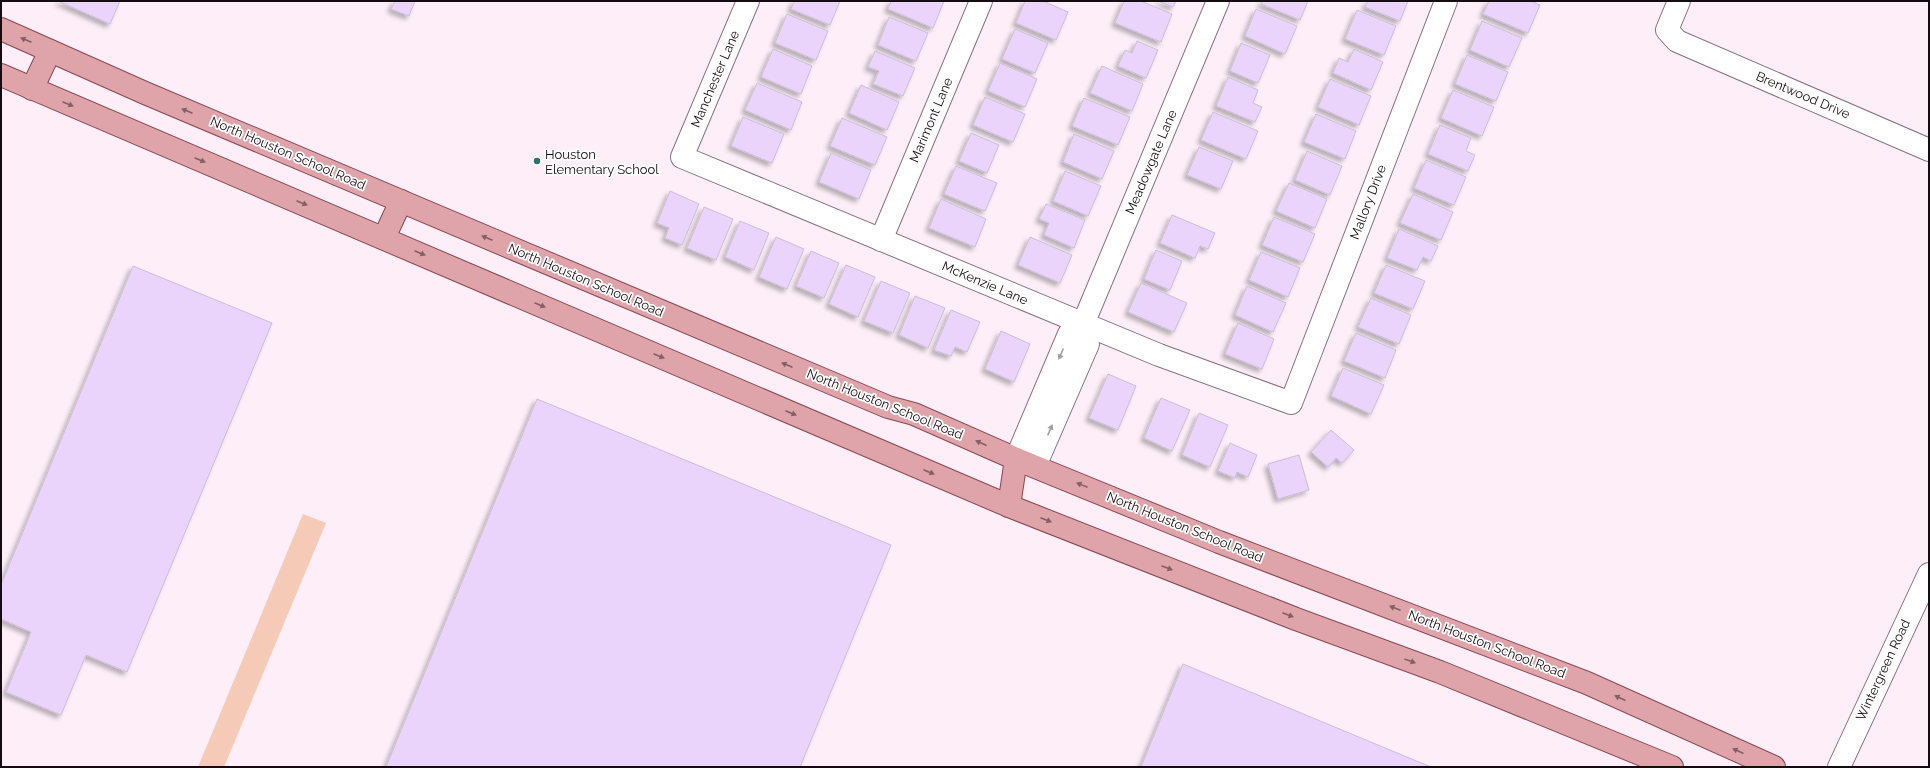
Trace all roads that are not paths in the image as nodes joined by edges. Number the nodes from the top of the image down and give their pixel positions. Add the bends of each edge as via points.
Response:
1 (748, 1) edge
2 (981, 1) edge
3 (1218, 1) edge
4 (1446, 1) edge
5 (1679, 1) edge
6 (1, 29) edge
7 (50, 51) junction
8 (1, 75) edge
9 (32, 89) junction
10 (1929, 150) edge
11 (682, 157) joint
12 (401, 201) junction
13 (384, 238) junction
14 (881, 240) junction
15 (1083, 324) junction
16 (1291, 403) joint
17 (1025, 462) junction
18 (1009, 506) junction
19 (1929, 574) edge
20 (1672, 767) edge
21 (1774, 767) edge
22 (1839, 767) edge

1 - 11 street, Manchester Lane
2 - 14 street, Marimont Lane
3 - 15 street, Meadowgate Lane
4 - 16 street, Mallory Drive
5 - 10 street, Brentwood Drive via 1667,30 1677,41
7 -> 6 main road, North Houston School Road
7 - 9 main road
12 -> 7 main road, North Houston School Road
8 - 9 main road
9 -> 13 main road
11 - 14 street, McKenzie Lane
12 - 13 main road
17 -> 12 main road, North Houston School Road via 914,414 888,407
13 -> 18 main road
14 - 15 street, McKenzie Lane
15 - 16 street, McKenzie Lane via 1159,356
15 - 17 street via 1088,344
17 - 18 main road
21 -> 17 main road, North Houston School Road via 1587,683 1219,542
18 -> 20 main road via 1296,619 1440,672
19 - 22 street, Wintergreen Road

